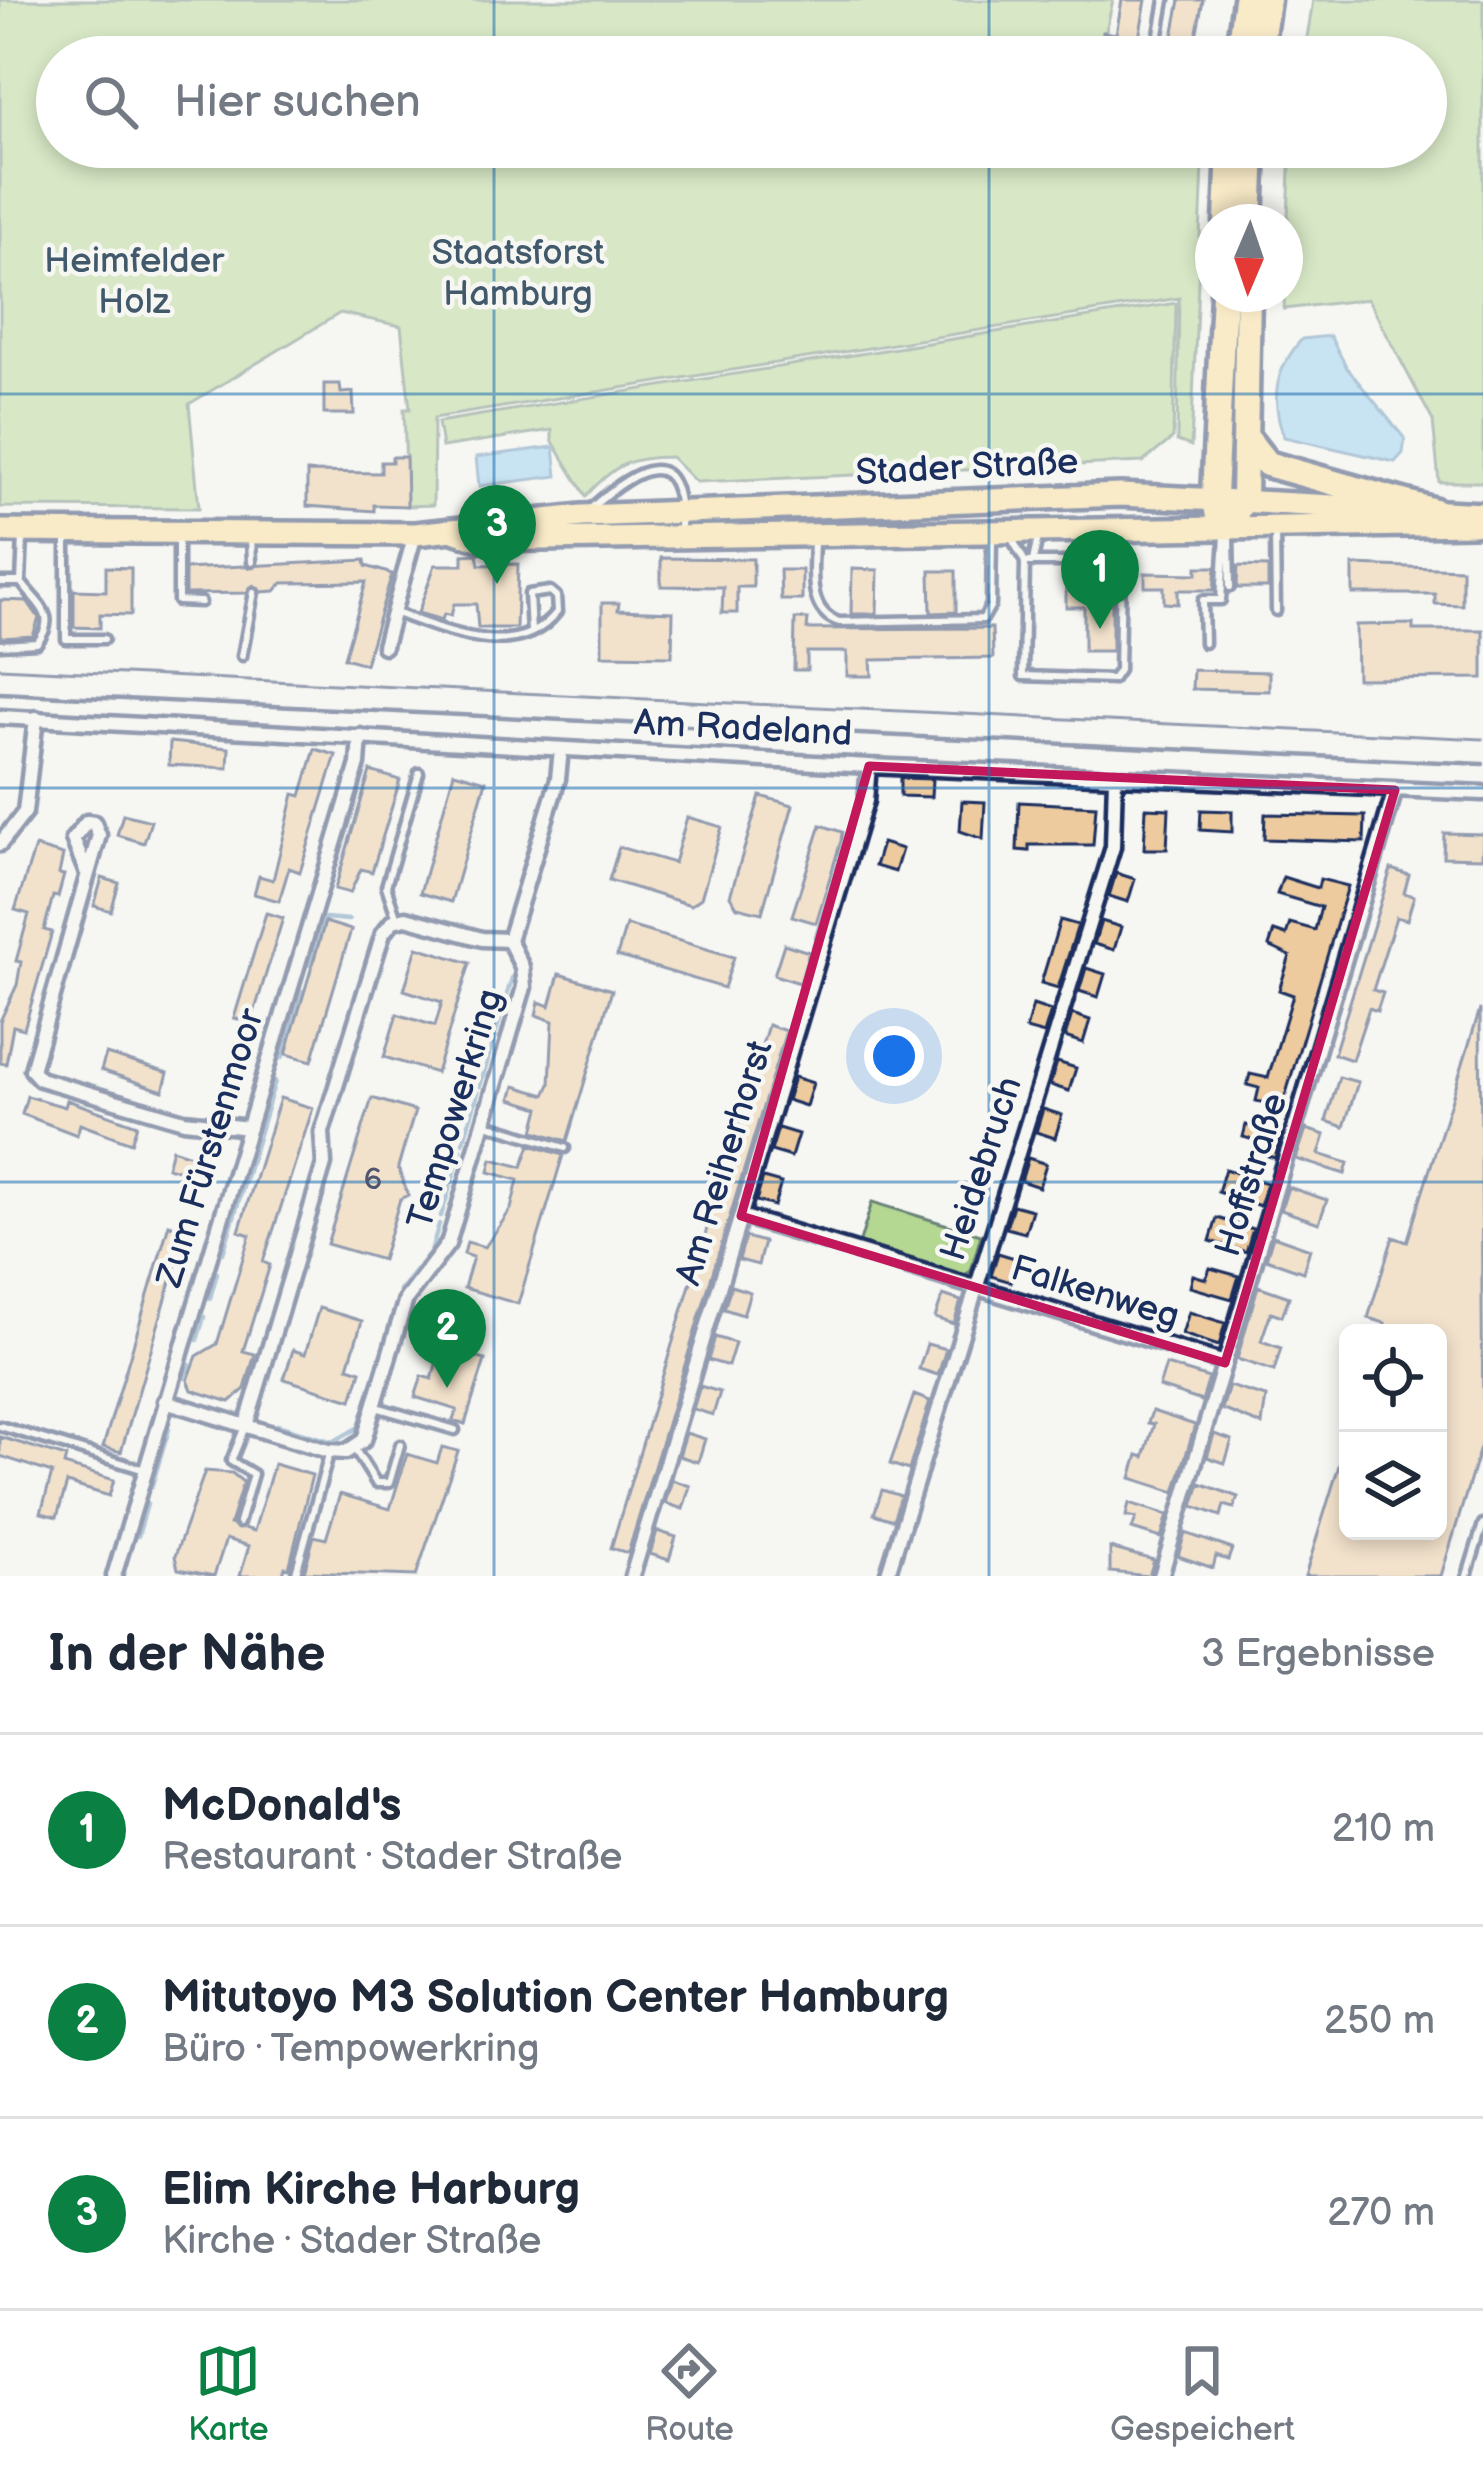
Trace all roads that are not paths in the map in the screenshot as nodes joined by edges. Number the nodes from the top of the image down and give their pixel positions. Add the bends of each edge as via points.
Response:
1 (1166, 0) edge
2 (1246, 0) edge
3 (1267, 0) edge
4 (1159, 36) edge
5 (1241, 36) edge
6 (1262, 36) edge
7 (1229, 168) edge
8 (1252, 168) edge
9 (1228, 204) edge
10 (1251, 204) edge
11 (1223, 312) edge
12 (1248, 312) edge
13 (1246, 437) junction
14 (1214, 495) junction
15 (1244, 497) junction
16 (1435, 511) junction
17 (1483, 514) edge
18 (582, 516) junction
19 (680, 522) junction
20 (1483, 524) edge
21 (1229, 526) junction
22 (1274, 527) junction
23 (1045, 529) junction
24 (11, 530) edge
25 (66, 530) junction
26 (178, 530) junction
27 (996, 530) junction
28 (814, 531) junction
29 (456, 532) junction
30 (251, 534) junction
31 (415, 534) junction
32 (1029, 561) junction
33 (252, 562) dead end
34 (0, 582) edge
35 (21, 582) junction
36 (1231, 587) dead end
37 (254, 592) dead end
38 (201, 602) dead end
39 (1276, 611) dead end
40 (393, 612) junction
41 (531, 632) junction
42 (104, 639) dead end
43 (1204, 643) dead end
44 (0, 645) edge
45 (384, 646) dead end
46 (242, 656) dead end
47 (0, 717) edge
48 (36, 718) junction
49 (360, 736) junction
50 (561, 749) junction
51 (869, 766) junction
52 (419, 772) dead end
53 (1115, 776) junction
54 (1395, 790) junction
55 (1483, 793) edge
56 (0, 844) edge
57 (86, 871) dead end
58 (397, 919) junction
59 (508, 940) junction
60 (483, 1123) junction
61 (249, 1128) junction
62 (565, 1148) dead end
63 (741, 1216) junction
64 (976, 1286) junction
65 (1225, 1364) junction
66 (165, 1401) junction
67 (376, 1407) junction
68 (0, 1426) edge
69 (246, 1426) junction
70 (455, 1430) dead end
71 (400, 1445) dead end
72 (354, 1448) junction
73 (330, 1451) junction
74 (145, 1470) junction
75 (239, 1523) dead end
76 (1483, 1524) edge
77 (115, 1576) edge
78 (295, 1576) edge
79 (632, 1576) edge
80 (887, 1576) edge
81 (1161, 1576) edge
82 (1467, 1576) edge

1 - 4 lane
2 - 5 highway
3 - 6 highway
7 - 9 highway
8 - 10 highway
11 - 14 highway
12 - 13 highway
13 - 15 highway
13 - 16 highway via 1267,464
14 - 15 main road, Stader Straße
14 - 19 main road, Stader Straße
14 - 21 highway
15 - 16 main road, Stader Straße
15 - 21 highway
16 - 17 main road, Stader Straße
18 - 19 main road, Stader Straße
18 - 19 lane via 620,483 651,471 676,481
18 - 29 main road, Stader Straße
19 - 28 main road, Stader Straße
19 - 29 main road, Stader Straße via 481,540
20 - 22 main road, Stader Straße
21 - 22 main road, Stader Straße
21 - 23 main road, Stader Straße
21 - 36 lane
21 - 43 lane via 1220,547 1221,600 1203,600
22 - 39 lane
23 - 27 main road, Stader Straße
23 - 32 lane
24 - 25 main road, Stader Straße
24 - 35 lane
25 - 26 main road, Stader Straße
25 - 42 lane via 66,638
26 - 30 main road, Stader Straße
26 - 38 lane via 178,602
27 - 28 main road, Stader Straße
27 - 28 lane via 990,611 979,621 946,622 833,621 814,595
27 - 32 lane
29 - 31 main road, Stader Straße
30 - 31 main road, Stader Straße
30 - 33 lane
31 - 40 street
32 - 32 lane via 1023,676 1113,679 1121,569
34 - 35 lane
35 - 44 lane via 42,603 47,627 37,643
37 - 46 lane
40 - 41 lane via 476,638 511,642
40 - 45 street
41 - 41 lane via 557,612 550,591 529,595
47 - 48 street, Am Radeland
48 - 49 street, Am Radeland
48 - 56 street via 25,812
49 - 50 street, Am Radeland
49 - 61 street, Zum Fürstenmoor
50 - 51 street, Am Radeland
50 - 59 street, Tempowerkring
51 - 53 street, Am Radeland
51 - 63 street, Am Reiherhorst via 866,801
52 - 58 lane via 386,886
53 - 54 street, Am Radeland
53 - 64 street, Heidebruch via 1113,847
54 - 55 street, Am Radeland
54 - 65 street, Hoffstraße
57 - 61 street via 32,1070 184,1121
58 - 59 street, Tempowerkring
58 - 69 street via 383,933 336,1084 322,1132 324,1164
59 - 60 street, Tempowerkring via 524,987
60 - 62 lane
60 - 67 street, Tempowerkring via 445,1251 406,1299
61 - 66 street, Zum Fürstenmoor
63 - 64 street, Falkenweg
63 - 79 street, Am Reiherhorst
64 - 65 street, Falkenweg
64 - 80 street, Heidebruch
65 - 81 street, Hoffstraße
66 - 69 street
66 - 74 street, Zum Fürstenmoor
67 - 70 lane
67 - 72 street, Tempowerkring
68 - 74 lane
69 - 73 street
69 - 75 lane via 231,1461 253,1474
71 - 72 lane via 389,1483 376,1483
72 - 73 street
73 - 78 lane
74 - 77 street, Zum Fürstenmoor
76 - 82 lane

